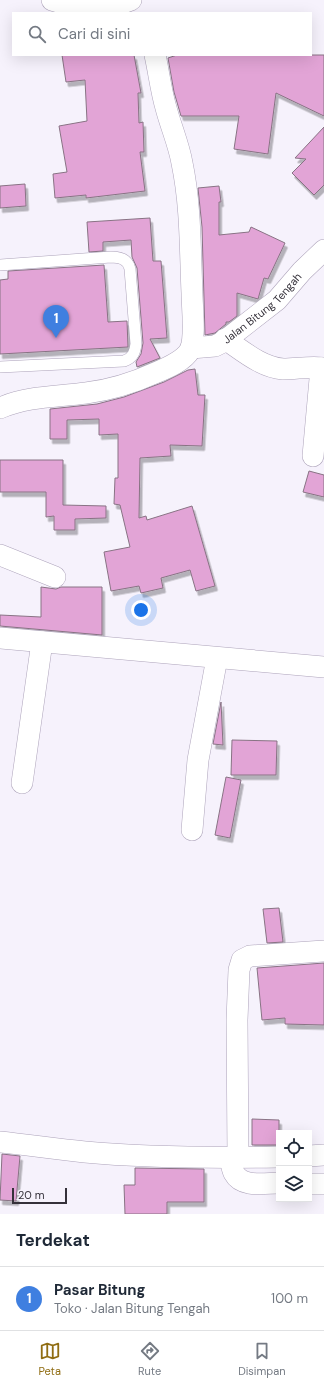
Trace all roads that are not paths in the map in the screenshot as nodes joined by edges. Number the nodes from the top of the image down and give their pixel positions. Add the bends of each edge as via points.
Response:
1 (52, 0) edge
2 (131, 0) edge
3 (138, 0) edge
4 (144, 12) edge
5 (155, 56) edge
6 (324, 250) edge
7 (0, 265) edge
8 (225, 339) junction
9 (191, 348) junction
10 (0, 366) edge
11 (322, 368) edge
12 (0, 408) edge
13 (313, 456) dead end
14 (0, 555) edge
15 (55, 577) dead end
16 (0, 638) edge
17 (42, 642) junction
18 (217, 658) junction
19 (324, 667) edge
20 (22, 783) dead end
21 (192, 830) dead end
22 (324, 951) edge
23 (0, 1142) edge
24 (324, 1155) edge
25 (312, 1156) edge
26 (276, 1157) edge
27 (234, 1158) junction
28 (276, 1183) edge
29 (312, 1184) edge
30 (324, 1184) edge

1 - 2 street via 94,7 114,6
3 - 4 street
5 - 9 street via 165,106 179,149 184,176 191,269
6 - 8 street, Jalan Bitung Tengah via 277,300
7 - 10 lane via 123,258 130,269 136,344 133,356 124,361
8 - 9 street, Jalan Bitung Tengah via 215,346
8 - 11 street via 269,366 283,369
9 - 12 street via 176,363 132,383 85,393 27,399
11 - 13 street
14 - 15 street
16 - 17 street
17 - 18 street
17 - 20 street
18 - 19 street
18 - 21 street via 198,760
22 - 27 street via 250,956 242,960 236,1020
23 - 27 street via 85,1152
24 - 25 street
26 - 27 street
27 - 28 street via 233,1172 239,1180 246,1183
29 - 30 street

